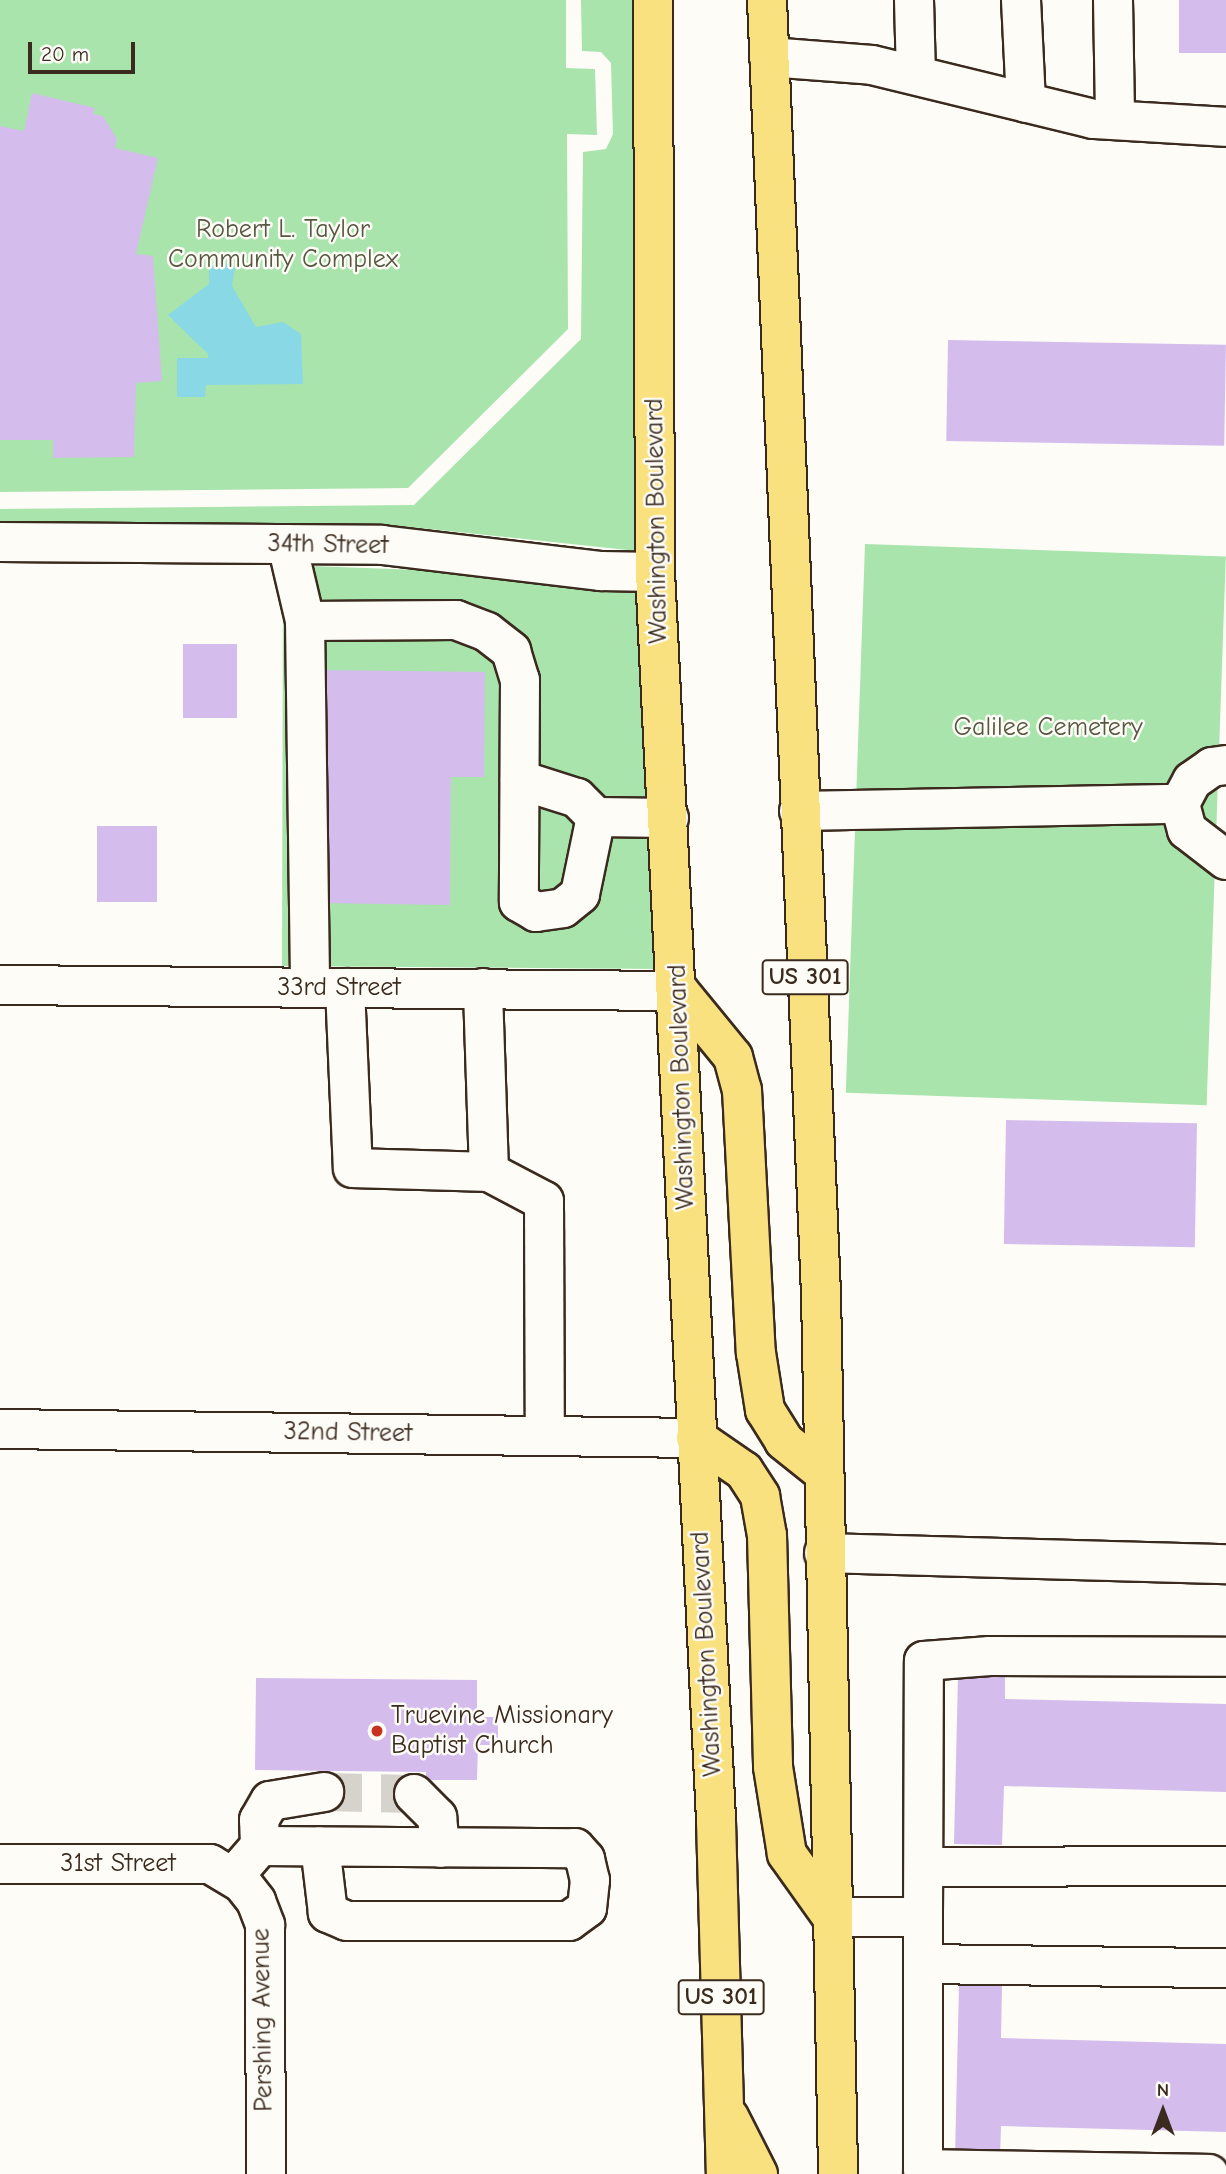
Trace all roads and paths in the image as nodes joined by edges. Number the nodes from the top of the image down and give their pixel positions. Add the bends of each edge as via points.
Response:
1 (653, 0) edge
2 (767, 0) edge
3 (914, 0) edge
4 (1021, 0) edge
5 (1113, 0) edge
6 (769, 57) junction
7 (916, 75) junction
8 (1026, 103) junction
9 (1115, 120) junction
10 (1226, 127) edge
11 (0, 542) edge
12 (287, 544) junction
13 (655, 572) junction
14 (305, 621) junction
15 (1226, 765) edge
16 (520, 780) junction
17 (1180, 804) junction
18 (799, 811) junction
19 (596, 817) junction
20 (669, 818) junction
21 (1226, 860) edge
22 (0, 985) edge
23 (327, 988) junction
24 (483, 988) junction
25 (679, 991) junction
26 (489, 1172) junction
27 (0, 1429) edge
28 (545, 1436) junction
29 (696, 1438) junction
30 (823, 1472) junction
31 (824, 1553) junction
32 (1226, 1564) edge
33 (1226, 1657) edge
34 (324, 1792) tunnel mouth
35 (414, 1794) dead end
36 (260, 1846) junction
37 (320, 1846) junction
38 (440, 1848) junction
39 (0, 1864) edge
40 (1226, 1866) edge
41 (924, 1867) junction
42 (234, 1875) junction
43 (832, 1917) junction
44 (923, 1917) junction
45 (923, 1964) junction
46 (1226, 1968) edge
47 (724, 2106) junction
48 (266, 2174) edge
49 (726, 2174) edge
50 (758, 2174) edge
51 (838, 2174) edge
52 (1209, 2174) edge

1 - 13 main road, Washington Boulevard / US 301
2 - 6 main road, US 301
3 - 7 street
4 - 8 street
5 - 9 street
6 - 7 street via 872,65
6 - 18 main road, US 301
7 - 8 street
8 - 9 street
9 - 10 street
11 - 12 street, 34th Street
12 - 13 street, 34th Street via 448,550 601,570
12 - 14 street
13 - 20 main road, Washington Boulevard / US 301
14 - 16 street via 456,620 487,632 511,651 520,680
14 - 23 street
15 - 17 street via 1201,774
16 - 19 street via 577,798
16 - 19 street via 519,902 536,912 563,908 580,894
17 - 18 street
17 - 21 street via 1187,830
18 - 30 main road, US 301 via 821,1293
19 - 20 street
20 - 25 main road, Washington Boulevard / US 301
22 - 23 street, 33rd Street
23 - 24 street, 33rd Street
23 - 26 street via 353,1168
24 - 25 street, 33rd Street
24 - 26 street
25 - 29 main road, Washington Boulevard / US 301
25 - 30 main road via 733,1057 742,1090 755,1353 765,1410 784,1441
26 - 28 street via 544,1201
27 - 28 street, 32nd Street
28 - 29 street, 32nd Street
29 - 43 main road via 744,1471 760,1496 767,1535 772,1767 787,1854
29 - 47 main road, Washington Boulevard / US 301 via 716,1821
30 - 31 main road, US 301
31 - 32 street
31 - 43 main road, US 301
33 - 41 street via 990,1656 924,1661
34 - 36 street via 270,1801 259,1820
35 - 38 street via 437,1817
36 - 37 street
36 - 42 street
37 - 38 street
37 - 38 street via 328,1913 347,1921 569,1921 587,1908 590,1880 585,1859 575,1848
39 - 42 street, 31st Street via 210,1864
40 - 41 street
41 - 44 street
42 - 48 street, Pershing Avenue via 256,1901 265,1926
43 - 44 street
43 - 51 main road, US 301
44 - 45 street
45 - 46 street
45 - 52 street via 923,2169
47 - 49 main road, Washington Boulevard / US 301
47 - 50 main road

